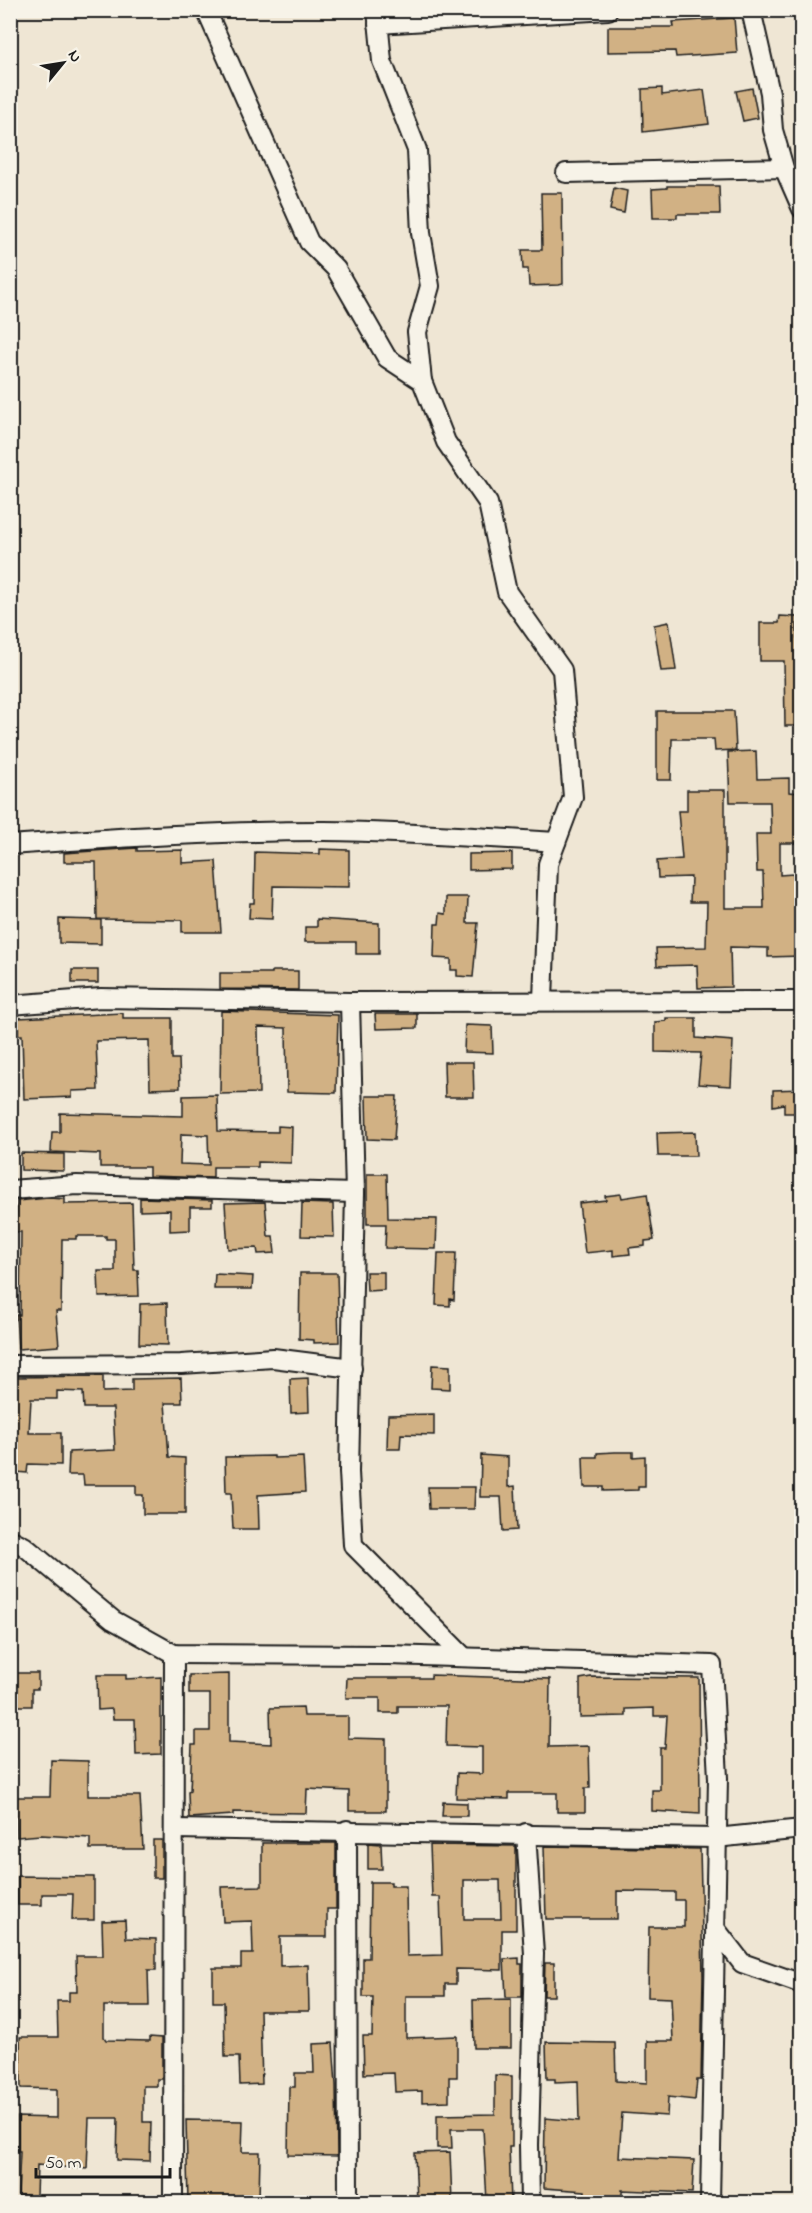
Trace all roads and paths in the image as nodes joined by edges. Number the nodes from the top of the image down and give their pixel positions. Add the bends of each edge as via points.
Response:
1 (206, 10) edge
2 (608, 10) edge
3 (751, 10) edge
4 (378, 17) edge
5 (784, 168) junction
6 (566, 173) dead end
7 (801, 209) edge
8 (422, 381) junction
9 (556, 842) junction
10 (10, 845) edge
11 (543, 1000) junction
12 (801, 1001) edge
13 (350, 1002) junction
14 (10, 1005) edge
15 (10, 1190) edge
16 (355, 1193) junction
17 (10, 1365) edge
18 (352, 1368) junction
19 (10, 1539) edge
20 (174, 1653) junction
21 (464, 1657) junction
22 (175, 1829) junction
23 (801, 1829) edge
24 (347, 1830) junction
25 (526, 1833) junction
26 (716, 1838) junction
27 (714, 1928) junction
28 (801, 1984) edge
29 (173, 2202) edge
30 (348, 2202) edge
31 (530, 2202) edge
32 (710, 2202) edge

1 - 8 street via 309,242 336,269 387,358
2 - 4 street
3 - 5 street
4 - 8 street via 382,61 417,150 421,233 430,286 417,332
5 - 6 street
5 - 7 street
8 - 9 street via 446,442 488,504 507,592 562,670 573,797
9 - 10 street via 436,833 322,831
9 - 11 street via 548,864
11 - 12 street
11 - 13 street
13 - 14 street via 101,998
13 - 16 street
15 - 16 street via 77,1185
16 - 18 street
17 - 18 street via 181,1364 273,1358
18 - 21 street via 352,1545
19 - 20 street via 24,1546 113,1620
20 - 21 street
20 - 22 street
21 - 26 street via 712,1665 718,1778
22 - 24 street
22 - 29 street
23 - 26 street
24 - 25 street
24 - 30 street
25 - 26 street
25 - 31 street via 534,1954
26 - 27 street
27 - 28 street via 742,1963
27 - 32 street

